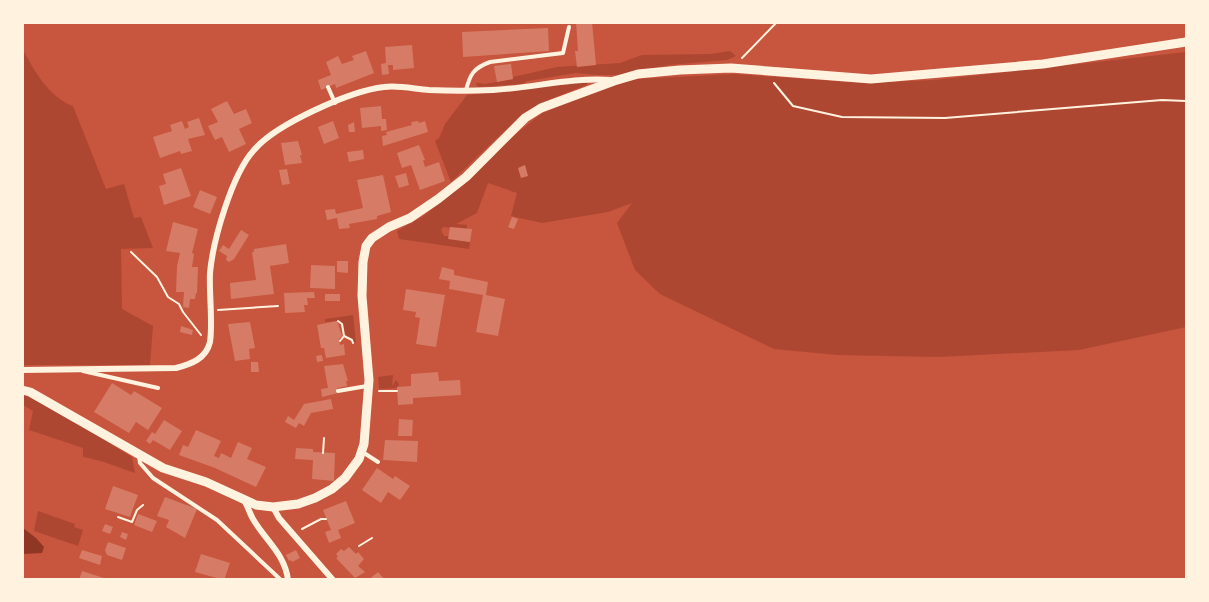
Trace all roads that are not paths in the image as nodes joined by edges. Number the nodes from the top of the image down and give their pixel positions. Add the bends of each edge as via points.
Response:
1 (569, 27) dead end
2 (1186, 42) edge
3 (614, 81) junction
4 (328, 87) dead end
5 (466, 90) junction
6 (335, 103) junction
7 (22, 370) edge
8 (81, 371) junction
9 (158, 388) dead end
10 (369, 389) junction
11 (22, 390) edge
12 (338, 391) dead end
13 (361, 451) junction
14 (139, 455) junction
15 (378, 462) dead end
16 (245, 502) junction
17 (273, 507) junction
18 (281, 579) edge
19 (288, 579) edge
20 (333, 579) edge

1 - 5 lane via 563,53 490,62 471,73
2 - 3 street via 1043,64 871,79 731,68 638,74
3 - 5 street via 573,79
3 - 10 street via 541,108 525,118 438,200 372,238 363,262
4 - 6 lane
5 - 6 street via 385,87
6 - 8 street via 272,135 252,151 243,165 216,240 210,275 210,343 204,354 189,365 176,368
7 - 8 street
8 - 9 lane
10 - 12 lane
10 - 13 street
11 - 14 street
13 - 15 lane
13 - 17 street via 352,470 332,489 298,504
14 - 16 street
14 - 18 lane via 153,478 217,520
16 - 17 street
16 - 19 street via 253,520 284,562
17 - 20 street

